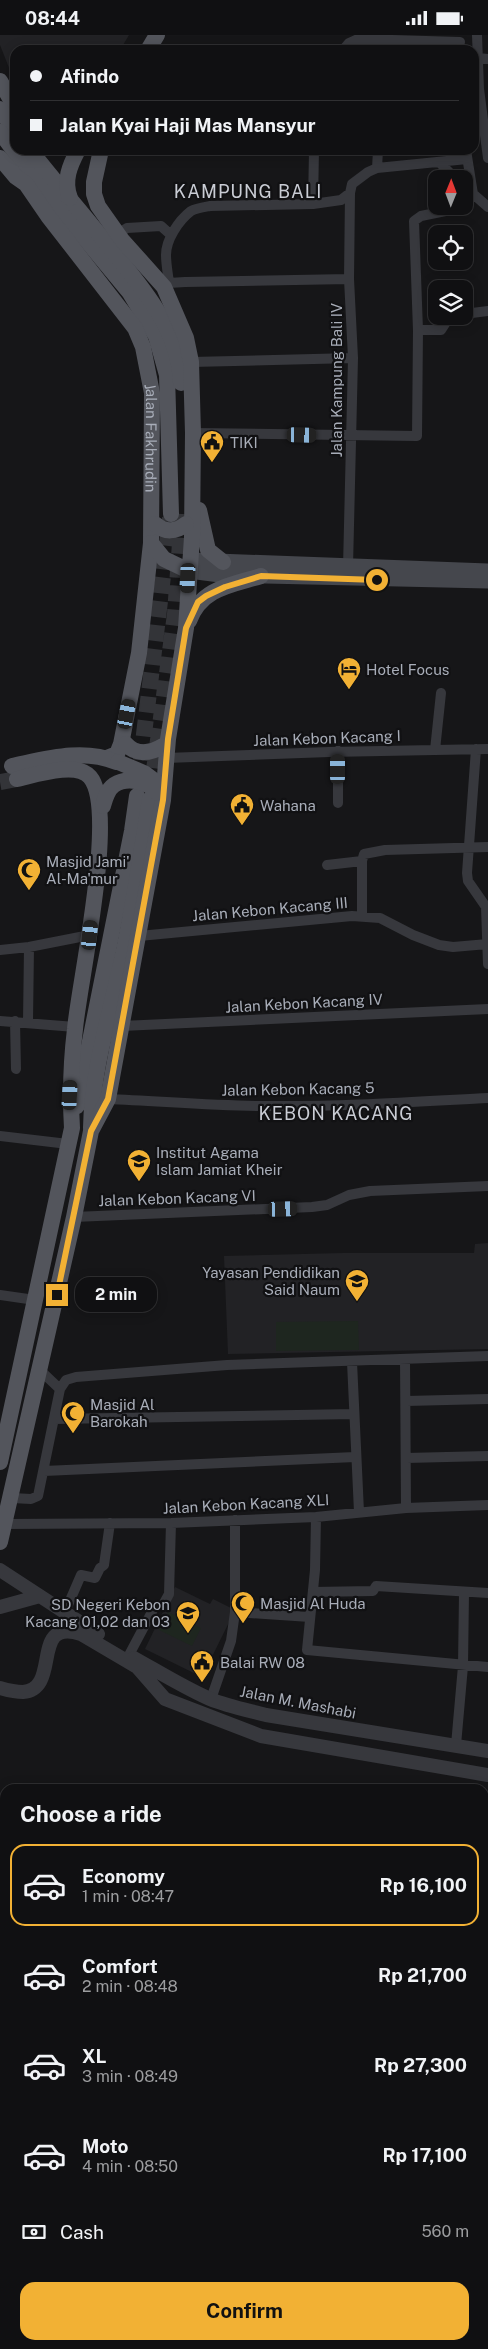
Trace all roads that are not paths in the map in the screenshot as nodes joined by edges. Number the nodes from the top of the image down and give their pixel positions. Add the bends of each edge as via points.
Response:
1 (477, 35) edge
2 (388, 38) junction
3 (460, 42) edge
4 (348, 45) edge
5 (388, 45) edge
6 (483, 59) edge
7 (0, 81) edge
8 (10, 98) edge
9 (0, 109) edge
10 (10, 124) edge
11 (0, 132) edge
12 (0, 141) edge
13 (10, 145) edge
14 (17, 155) edge
15 (34, 155) edge
16 (76, 155) edge
17 (101, 155) edge
18 (314, 155) edge
19 (378, 155) edge
20 (463, 155) edge
21 (466, 155) edge
22 (0, 158) edge
23 (488, 158) edge
24 (439, 162) junction
25 (377, 168) junction
26 (447, 170) edge
27 (469, 170) edge
28 (26, 184) junction
29 (350, 193) junction
30 (473, 194) edge
31 (71, 200) junction
32 (314, 204) junction
33 (488, 207) edge
34 (428, 215) edge
35 (117, 234) junction
36 (172, 235) junction
37 (349, 279) junction
38 (166, 285) junction
39 (488, 311) edge
40 (473, 314) edge
41 (444, 325) edge
42 (418, 330) junction
43 (353, 358) junction
44 (191, 362) junction
45 (193, 433) junction
46 (352, 437) junction
47 (192, 492) junction
48 (183, 518) junction
49 (153, 521) junction
50 (151, 543) junction
51 (223, 563) junction
52 (190, 566) junction
53 (348, 567) junction
54 (488, 571) edge
55 (261, 576) junction
56 (488, 581) edge
57 (186, 628) junction
58 (441, 693) dead end
59 (124, 741) junction
60 (165, 749) junction
61 (476, 749) junction
62 (488, 749) edge
63 (435, 750) junction
64 (338, 751) junction
65 (113, 760) junction
66 (155, 793) junction
67 (338, 803) dead end
68 (102, 811) junction
69 (469, 846) junction
70 (488, 847) edge
71 (362, 861) junction
72 (327, 865) dead end
73 (362, 917) junction
74 (90, 935) junction
75 (140, 936) junction
76 (487, 945) edge
77 (29, 947) junction
78 (0, 949) edge
79 (488, 964) edge
80 (488, 1009) edge
81 (0, 1021) edge
82 (15, 1021) junction
83 (28, 1022) junction
84 (122, 1026) junction
85 (75, 1027) junction
86 (16, 1069) dead end
87 (488, 1098) edge
88 (108, 1099) junction
89 (72, 1128) junction
90 (91, 1131) junction
91 (0, 1136) edge
92 (68, 1144) junction
93 (488, 1186) edge
94 (74, 1217) junction
95 (0, 1295) edge
96 (35, 1300) junction
97 (488, 1356) edge
98 (405, 1359) junction
99 (352, 1362) junction
100 (40, 1370) junction
101 (60, 1389) junction
102 (488, 1399) edge
103 (406, 1401) junction
104 (354, 1414) junction
105 (54, 1419) junction
106 (488, 1456) edge
107 (355, 1457) junction
108 (406, 1458) junction
109 (0, 1462) edge
110 (44, 1471) junction
111 (12, 1498) junction
112 (488, 1505) edge
113 (406, 1508) junction
114 (359, 1512) junction
115 (316, 1517) junction
116 (235, 1520) junction
117 (110, 1523) junction
118 (171, 1523) junction
119 (5, 1524) junction
120 (0, 1542) edge
121 (0, 1570) edge
122 (313, 1593) junction
123 (464, 1593) junction
124 (488, 1593) edge
125 (40, 1596) junction
126 (0, 1607) edge
127 (235, 1612) junction
128 (65, 1613) junction
129 (310, 1617) junction
130 (129, 1655) junction
131 (463, 1666) junction
132 (488, 1667) edge
133 (0, 1688) edge
134 (211, 1699) junction
135 (456, 1745) junction
136 (488, 1751) edge
137 (488, 1775) edge

1 - 6 street
2 - 3 street
2 - 4 street via 353,40
2 - 5 street
6 - 23 street
7 - 8 main road
9 - 10 main road
11 - 13 main road, Jalan Fakhrudin
12 - 28 main road
14 - 48 main road, Jalan Fakhrudin via 130,293 156,335 167,375
15 - 31 main road, Jalan Fakhrudin
16 - 31 main road via 67,180
17 - 35 main road, Jalan Fakhrudin via 94,194 98,207
18 - 32 street
19 - 25 street
20 - 24 street
21 - 27 street
22 - 28 main road, Jalan Fakhrudin
24 - 25 street
24 - 26 street
25 - 29 street via 352,184
28 - 49 main road, Jalan Fakhrudin via 135,328 144,347 152,393
29 - 32 street via 341,200
29 - 37 street, Jalan Kampung Bali IV
30 - 33 street
31 - 48 main road, Jalan Fakhrudin via 140,285 171,335 180,366
32 - 36 street via 199,208 191,211
34 - 42 street via 414,221
35 - 36 street via 127,228 161,226
35 - 38 main road, Jalan Fakhrudin
36 - 38 street via 166,255
37 - 38 street
37 - 43 street, Jalan Kampung Bali IV
38 - 44 main road, Jalan Fakhrudin via 180,320
39 - 40 street
41 - 42 street via 441,330
42 - 46 street via 417,436
43 - 44 street
43 - 46 street, Jalan Kampung Bali IV
44 - 45 main road, Jalan Fakhrudin
45 - 46 street
45 - 47 main road, Jalan Fakhrudin
46 - 53 street, Jalan Kampung Bali IV
47 - 48 main road, Jalan Fakhrudin
47 - 51 main road via 198,502 208,550
48 - 49 main road, bridge via 175,531 166,531
48 - 52 main road, Jalan Fakhrudin
49 - 50 main road, Jalan Fakhrudin
50 - 52 main road via 164,559
50 - 59 main road, Jalan Fakhrudin via 139,653
51 - 52 main road
51 - 53 main road
52 - 55 main road via 204,575
52 - 57 main road, Jalan Fakhrudin
53 - 54 main road
55 - 56 main road
55 - 57 main road via 206,596 198,602
57 - 60 main road, Jalan Fakhrudin
58 - 63 street
59 - 60 main road, bridge via 136,751 146,753
59 - 65 main road, Jalan Fakhrudin
60 - 64 street, Jalan Kebon Kacang I
60 - 66 main road, Jalan Fakhrudin
61 - 62 street, Jalan Kebon Kacang I
61 - 63 street, Jalan Kebon Kacang I
61 - 69 street
63 - 64 street, Jalan Kebon Kacang I
64 - 67 street
65 - 66 main road, bridge via 144,773
65 - 68 main road via 74,755 15,772 68,769 85,772 94,783
66 - 68 main road, bridge via 148,784 123,782 114,785
66 - 75 main road
66 - 89 main road, Jalan Fakhrudin
66 - 90 main road, Jalan Fakhrudin via 95,1082
68 - 74 main road
69 - 70 street
69 - 71 street via 384,850 363,855
69 - 76 street via 468,881 486,907
71 - 72 street
71 - 73 street
73 - 75 street, Jalan Kebon Kacang III
73 - 76 street, Jalan Kebon Kacang III via 380,919 439,945
74 - 77 street
74 - 85 main road
75 - 84 main road
76 - 79 street
77 - 78 street
77 - 83 street
80 - 84 street, Jalan Kebon Kacang IV
81 - 82 street
82 - 83 street
82 - 86 street
83 - 85 street
84 - 88 main road
85 - 89 main road via 70,1095
87 - 88 street, Jalan Kebon Kacang 5 via 322,1106 172,1104
88 - 90 main road
89 - 92 main road, Jalan Fakhrudin
90 - 94 main road
91 - 92 street
92 - 96 main road, Jalan Fakhrudin
93 - 94 street, Jalan Kebon Kacang VI via 370,1191 312,1207
94 - 100 main road
95 - 96 street
96 - 109 main road, Jalan Fakhrudin
97 - 98 street
98 - 99 street
98 - 103 street
99 - 101 street via 227,1365 76,1377 66,1380
99 - 104 street
100 - 101 street
100 - 111 main road
101 - 105 street
102 - 103 street
103 - 108 street
104 - 105 street
104 - 107 street
105 - 110 street
106 - 108 street
107 - 110 street
107 - 114 street
108 - 113 street
110 - 111 street via 38,1496
111 - 119 main road
112 - 113 street, Jalan Kebon Kacang XLI
113 - 114 street, Jalan Kebon Kacang XLI
114 - 115 street, Jalan Kebon Kacang XLI
115 - 116 street, Jalan Kebon Kacang XLI
115 - 122 street
116 - 118 street, Jalan Kebon Kacang XLI
116 - 127 street
117 - 118 street, Jalan Kebon Kacang XLI
117 - 119 street, Jalan Kebon Kacang XLI
117 - 128 street via 104,1566 95,1578 81,1575
118 - 130 street via 169,1594 164,1605 155,1606
119 - 120 main road
121 - 125 street, Jalan M. Mashabi
122 - 123 street via 373,1591 376,1586
122 - 129 street
123 - 124 street
123 - 131 street
125 - 126 street
125 - 128 street, Jalan M. Mashabi
127 - 129 street
127 - 134 street via 231,1641
128 - 130 street, Jalan M. Mashabi
129 - 131 street via 307,1650
130 - 134 street, Jalan M. Mashabi
131 - 132 street
131 - 135 street
133 - 137 street via 22,1692 35,1687 44,1670 50,1641 59,1632 72,1631 137,1667 165,1699 261,1736
134 - 135 street, Jalan M. Mashabi via 266,1715
135 - 136 street, Jalan M. Mashabi

